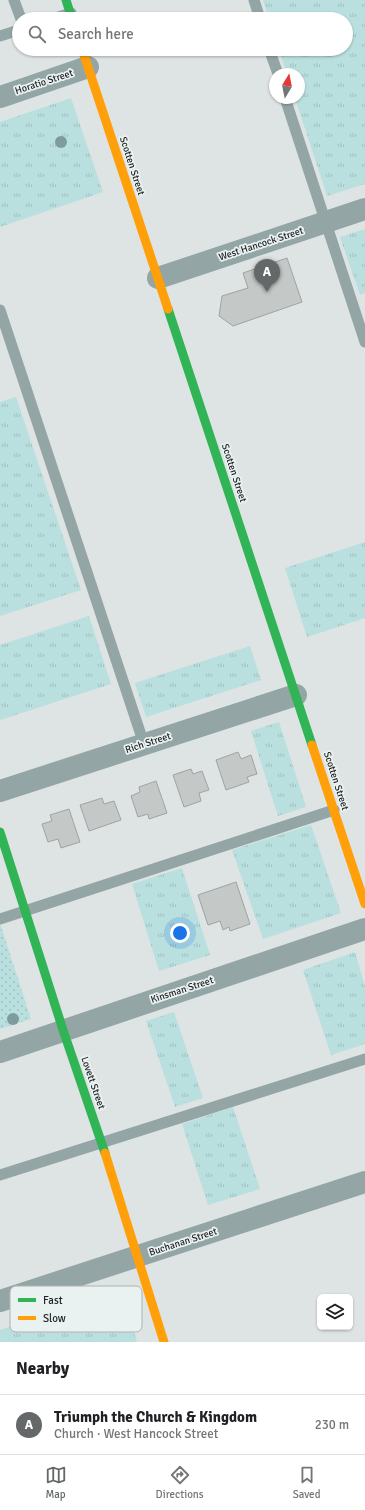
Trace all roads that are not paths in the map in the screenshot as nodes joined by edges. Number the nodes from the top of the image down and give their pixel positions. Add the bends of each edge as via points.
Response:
1 (14, 0) edge
2 (66, 0) edge
3 (254, 0) edge
4 (18, 12) edge
5 (70, 12) edge
6 (258, 12) edge
7 (12, 32) edge
8 (0, 36) edge
9 (272, 56) edge
10 (85, 58) edge
11 (276, 68) edge
12 (0, 97) edge
13 (287, 104) edge
14 (365, 209) edge
15 (326, 222) junction
16 (158, 278) junction
17 (0, 310) edge
18 (365, 342) edge
19 (296, 695) junction
20 (144, 744) junction
21 (0, 791) edge
22 (334, 810) junction
23 (0, 832) edge
24 (365, 904) edge
25 (25, 911) junction
26 (0, 919) edge
27 (365, 929) edge
28 (63, 1030) junction
29 (0, 1052) edge
30 (365, 1059) edge
31 (102, 1142) junction
32 (0, 1175) edge
33 (365, 1182) edge
34 (137, 1257) junction
35 (47, 1286) edge
36 (10, 1298) edge
37 (0, 1301) edge
38 (164, 1342) edge

1 - 4 lane
2 - 5 street
3 - 6 lane
7 - 8 lane
9 - 11 lane
10 - 12 street, Horatio Street
10 - 16 street, Scotten Street
13 - 15 lane
14 - 15 street, West Hancock Street
15 - 16 street, West Hancock Street
15 - 18 lane
16 - 19 street, Scotten Street
17 - 20 lane
19 - 20 street, Rich Street
19 - 22 street, Scotten Street
20 - 21 street, Rich Street
22 - 24 street, Scotten Street
22 - 25 lane
23 - 25 street, Lovett Street
25 - 26 lane
25 - 28 street, Lovett Street
27 - 28 street, Kinsman Street
28 - 29 street, Kinsman Street
28 - 31 street, Lovett Street
30 - 31 lane
31 - 32 lane
31 - 34 street, Lovett Street
33 - 34 street, Buchanan Street
34 - 35 street, Buchanan Street
34 - 38 street, Lovett Street
36 - 37 street, Buchanan Street

